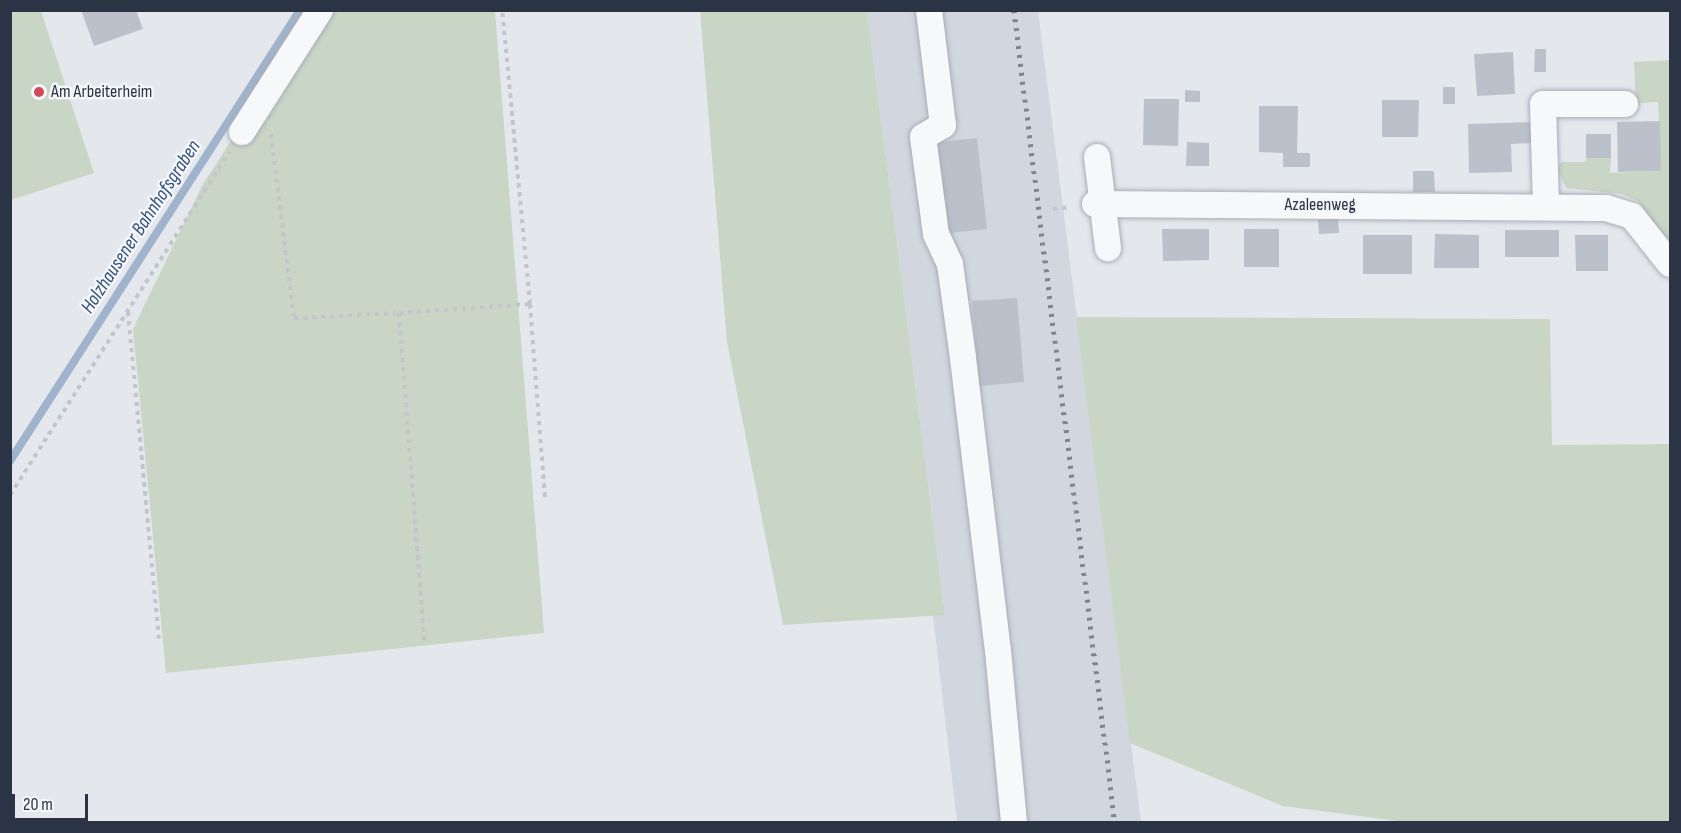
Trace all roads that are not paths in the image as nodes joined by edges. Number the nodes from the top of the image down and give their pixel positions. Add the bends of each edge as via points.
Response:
1 (320, 10) edge
2 (929, 10) edge
3 (1625, 104) dead end
4 (242, 132) road end
5 (1097, 157) dead end
6 (1100, 204) junction
7 (1546, 205) junction
8 (1108, 248) dead end
9 (1671, 264) edge
10 (1014, 822) edge

1 - 4 street
2 - 10 street via 943,125 923,137 936,234 950,264 955,299 998,650
3 - 7 street via 1543,104
5 - 6 street
6 - 7 street, Azaleenweg
6 - 8 street
7 - 9 street, Azaleenweg via 1623,211 1638,222

